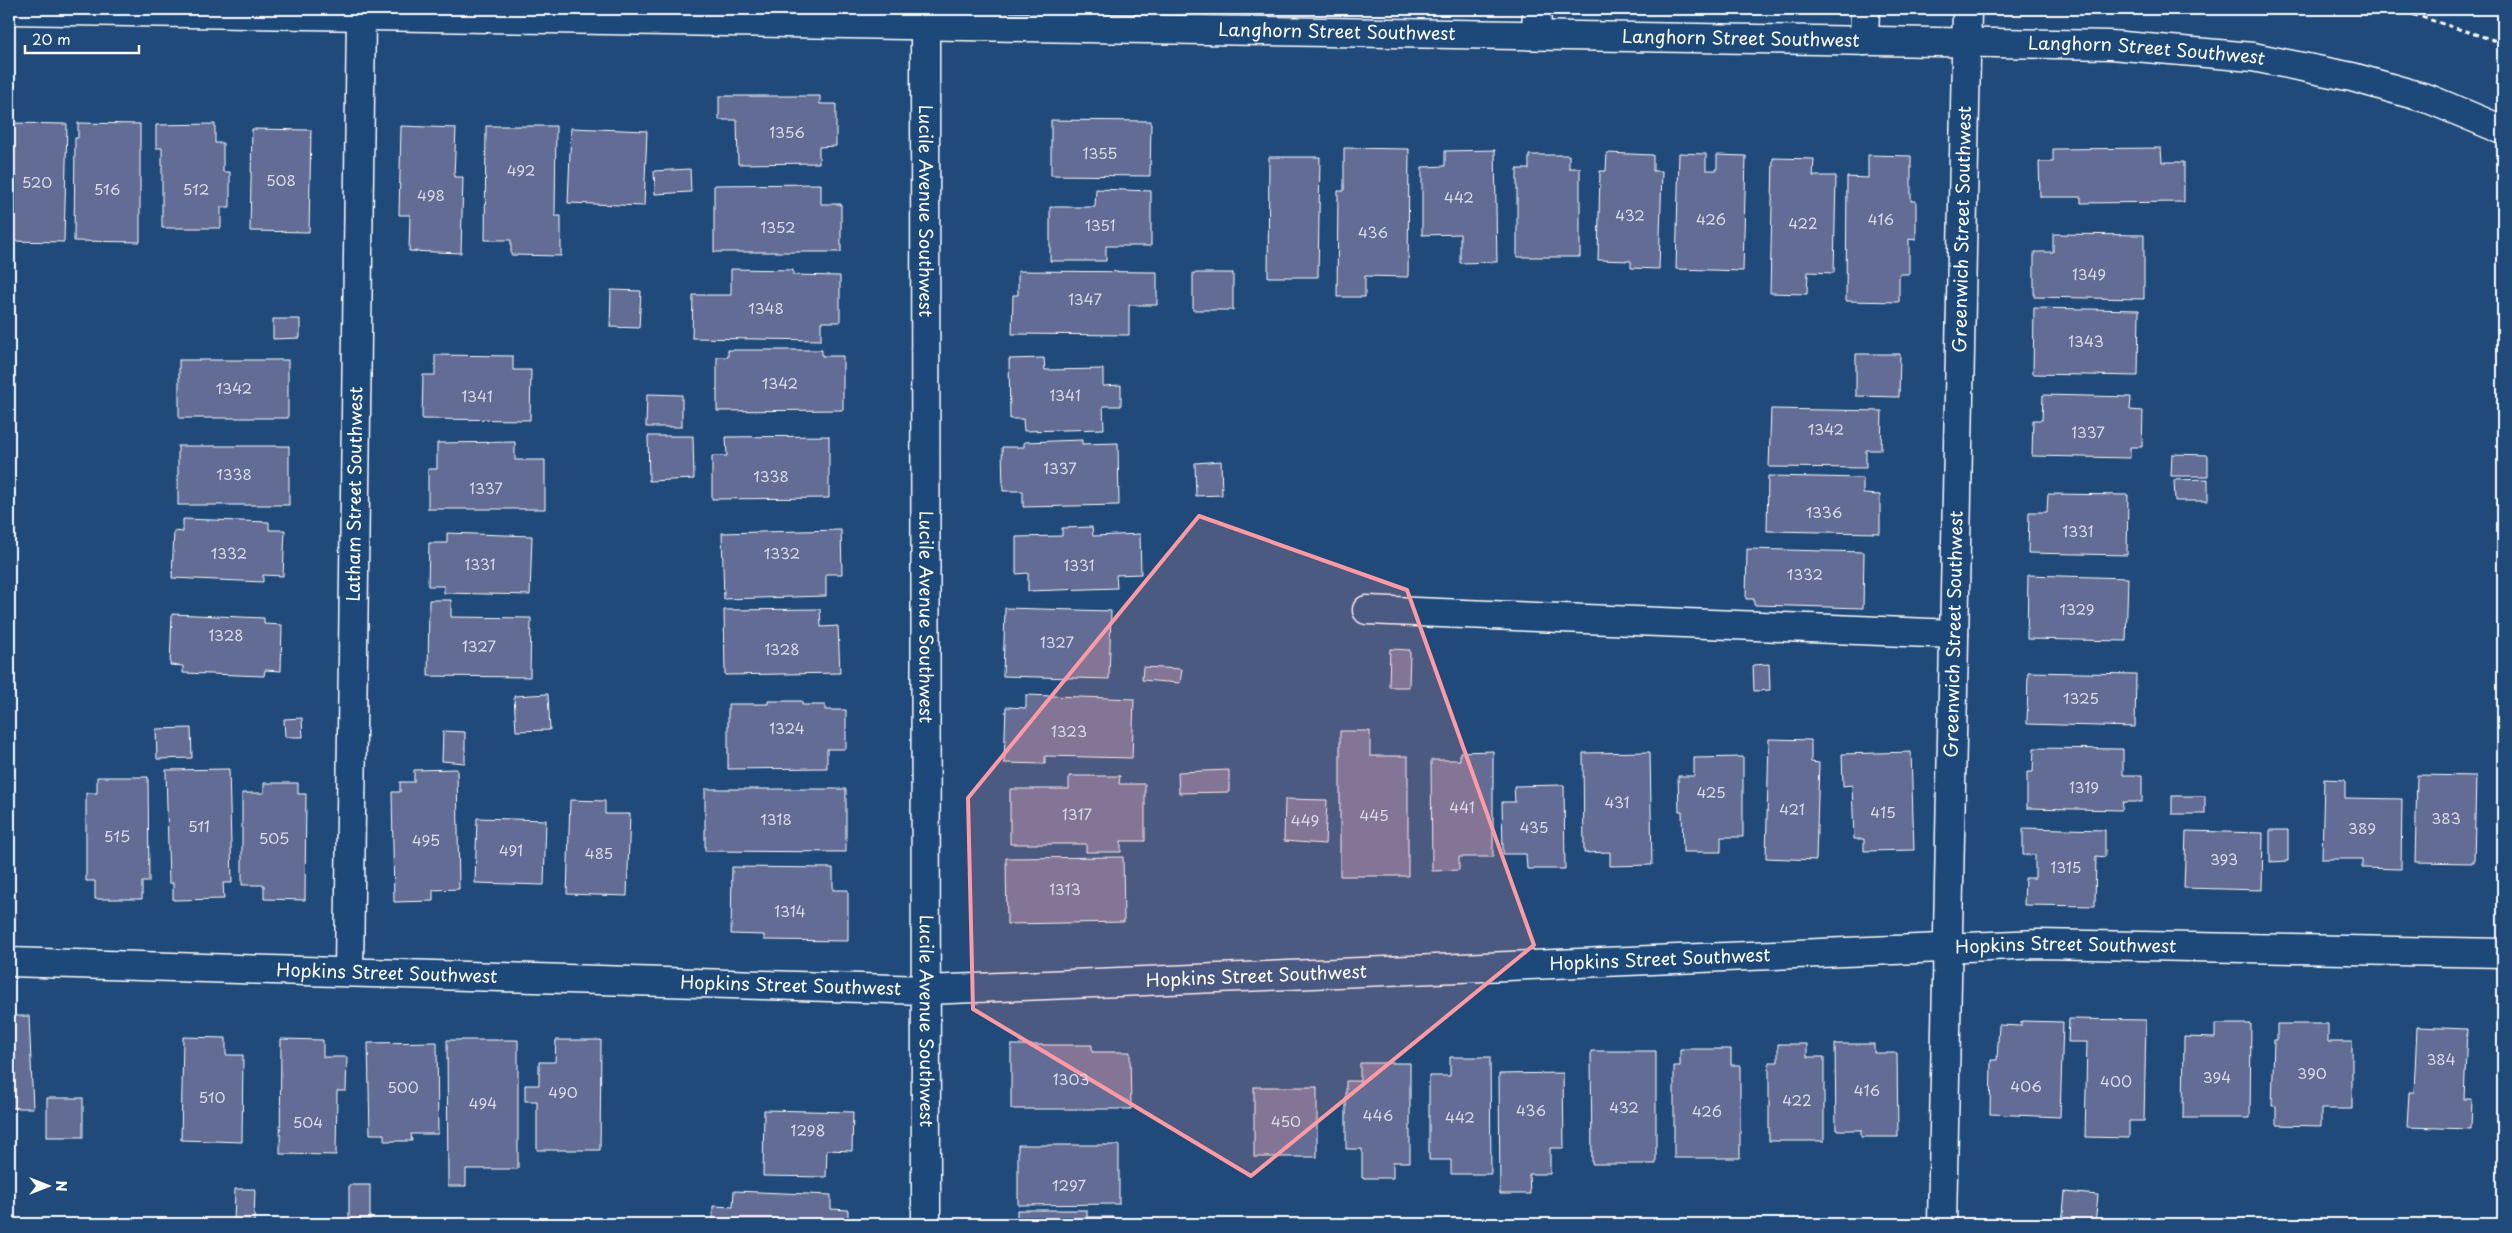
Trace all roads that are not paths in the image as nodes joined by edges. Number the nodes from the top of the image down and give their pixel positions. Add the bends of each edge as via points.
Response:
1 (1537, 9) edge
2 (1865, 9) edge
3 (1967, 9) edge
4 (9, 10) edge
5 (361, 16) junction
6 (925, 17) edge
7 (1315, 20) edge
8 (1536, 36) junction
9 (1864, 41) junction
10 (1965, 43) junction
11 (2503, 130) edge
12 (1366, 610) dead end
13 (1954, 634) junction
14 (1947, 947) junction
15 (2503, 953) edge
16 (9, 962) edge
17 (349, 972) junction
18 (926, 990) junction
19 (926, 1224) edge
20 (1942, 1224) edge

1 - 8 street
2 - 9 street
3 - 10 street, Greenwich Street Southwest
4 - 5 street, Langhorn Street Southwest
5 - 6 street, Langhorn Street Southwest
5 - 17 street, Latham Street Southwest
6 - 7 street, Langhorn Street Southwest
6 - 18 street, Lucile Avenue Southwest
7 - 8 street, Langhorn Street Southwest
8 - 9 street, Langhorn Street Southwest
9 - 10 street, Langhorn Street Southwest
10 - 11 street, Langhorn Street Southwest via 2112,45 2253,57 2369,82 2429,100
10 - 13 street, Greenwich Street Southwest
12 - 13 street
13 - 14 street, Greenwich Street Southwest
14 - 15 street, Hopkins Street Southwest via 2039,944
14 - 18 street, Hopkins Street Southwest
14 - 20 street, Greenwich Street Southwest
16 - 17 street, Hopkins Street Southwest
17 - 18 street, Hopkins Street Southwest
18 - 19 street, Lucile Avenue Southwest

